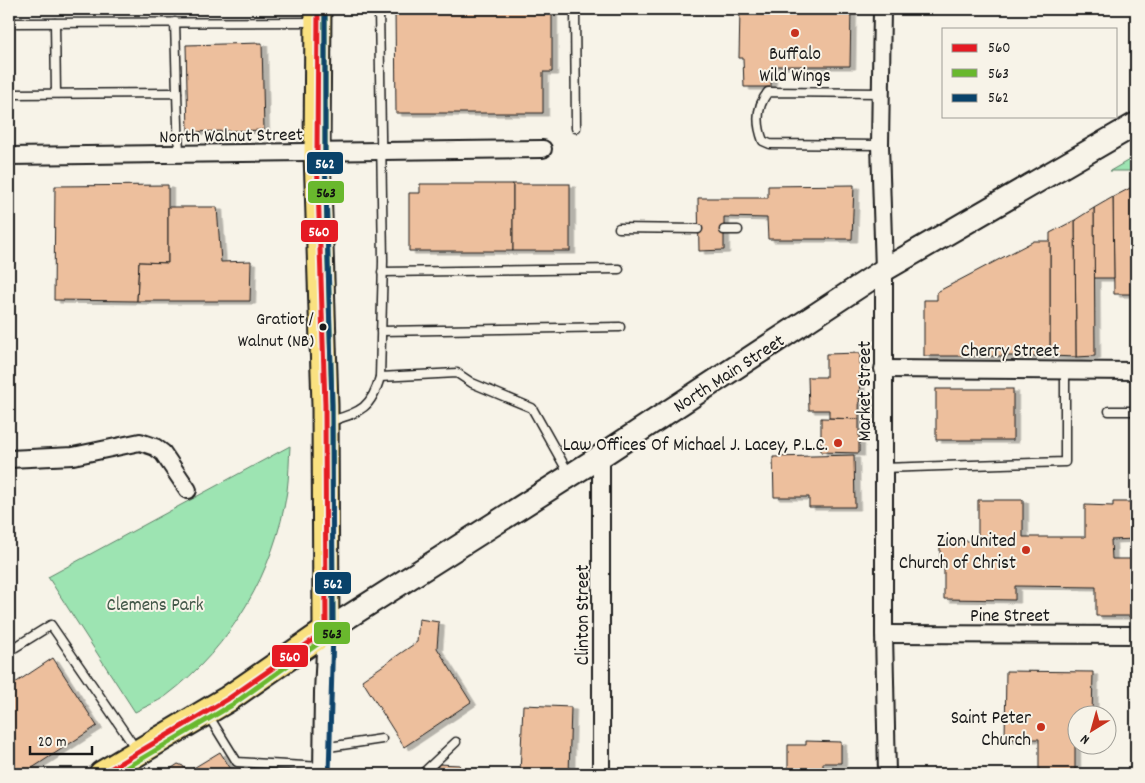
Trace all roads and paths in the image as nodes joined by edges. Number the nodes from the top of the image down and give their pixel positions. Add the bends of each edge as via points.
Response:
1 (379, 9) edge
2 (575, 9) edge
3 (882, 9) edge
4 (318, 16) edge
5 (175, 22) junction
6 (9, 23) edge
7 (55, 24) junction
8 (56, 93) junction
9 (176, 93) junction
10 (882, 93) junction
11 (9, 94) edge
12 (1136, 124) edge
13 (576, 128) dead end
14 (880, 145) junction
15 (543, 149) dead end
16 (381, 152) junction
17 (317, 153) junction
18 (9, 156) edge
19 (179, 156) junction
20 (619, 228) dead end
21 (698, 229) dead end
22 (724, 230) dead end
23 (738, 230) dead end
24 (620, 269) dead end
25 (884, 270) junction
26 (382, 272) junction
27 (620, 327) dead end
28 (381, 331) junction
29 (883, 368) junction
30 (1065, 369) junction
31 (1136, 370) edge
32 (380, 377) junction
33 (1109, 411) dead end
34 (1136, 411) edge
35 (325, 423) junction
36 (601, 456) junction
37 (9, 459) edge
38 (884, 468) junction
39 (570, 476) junction
40 (188, 490) dead end
41 (326, 631) junction
42 (884, 634) junction
43 (1136, 634) edge
44 (9, 651) edge
45 (206, 712) junction
46 (382, 739) dead end
47 (456, 742) dead end
48 (322, 748) junction
49 (138, 752) junction
50 (322, 771) edge
51 (102, 774) edge
52 (422, 774) edge
53 (601, 774) edge
54 (887, 774) edge

1 - 16 lane
2 - 13 lane
3 - 10 street, Market Street
4 - 5 lane
4 - 17 main road
5 - 7 lane
5 - 9 lane
6 - 7 lane
7 - 8 lane
8 - 9 lane
8 - 11 lane
9 - 19 lane
10 - 14 street, Market Street
10 - 14 lane via 768,92 761,100 757,119 763,141 770,144
12 - 25 main road, North Main Street
14 - 25 street, Market Street
15 - 16 street, North Walnut Street
16 - 17 street, North Walnut Street
16 - 26 lane
17 - 19 street, North Walnut Street
17 - 35 main road
18 - 19 street, North Walnut Street
20 - 21 lane
22 - 23 lane
24 - 26 lane
25 - 29 street, Market Street
25 - 36 main road, North Main Street
26 - 28 lane
27 - 28 lane
28 - 32 lane
29 - 30 street, Cherry Street
29 - 38 street, Market Street
30 - 31 street, Cherry Street
30 - 38 lane via 1065,462
32 - 35 lane via 375,394 360,412
32 - 39 lane via 457,373 472,383 532,408
33 - 34 lane
35 - 41 main road
36 - 39 main road, North Main Street
36 - 53 street, Clinton Street
37 - 40 street via 73,456 140,442 163,453
38 - 42 street, Market Street
39 - 41 main road, North Main Street
41 - 45 main road
41 - 48 street
42 - 43 street, Pine Street
42 - 54 street, Market Street
44 - 49 lane via 51,624
45 - 49 main road
45 - 50 lane via 237,762
46 - 48 lane
47 - 52 lane
48 - 50 street
49 - 51 main road

